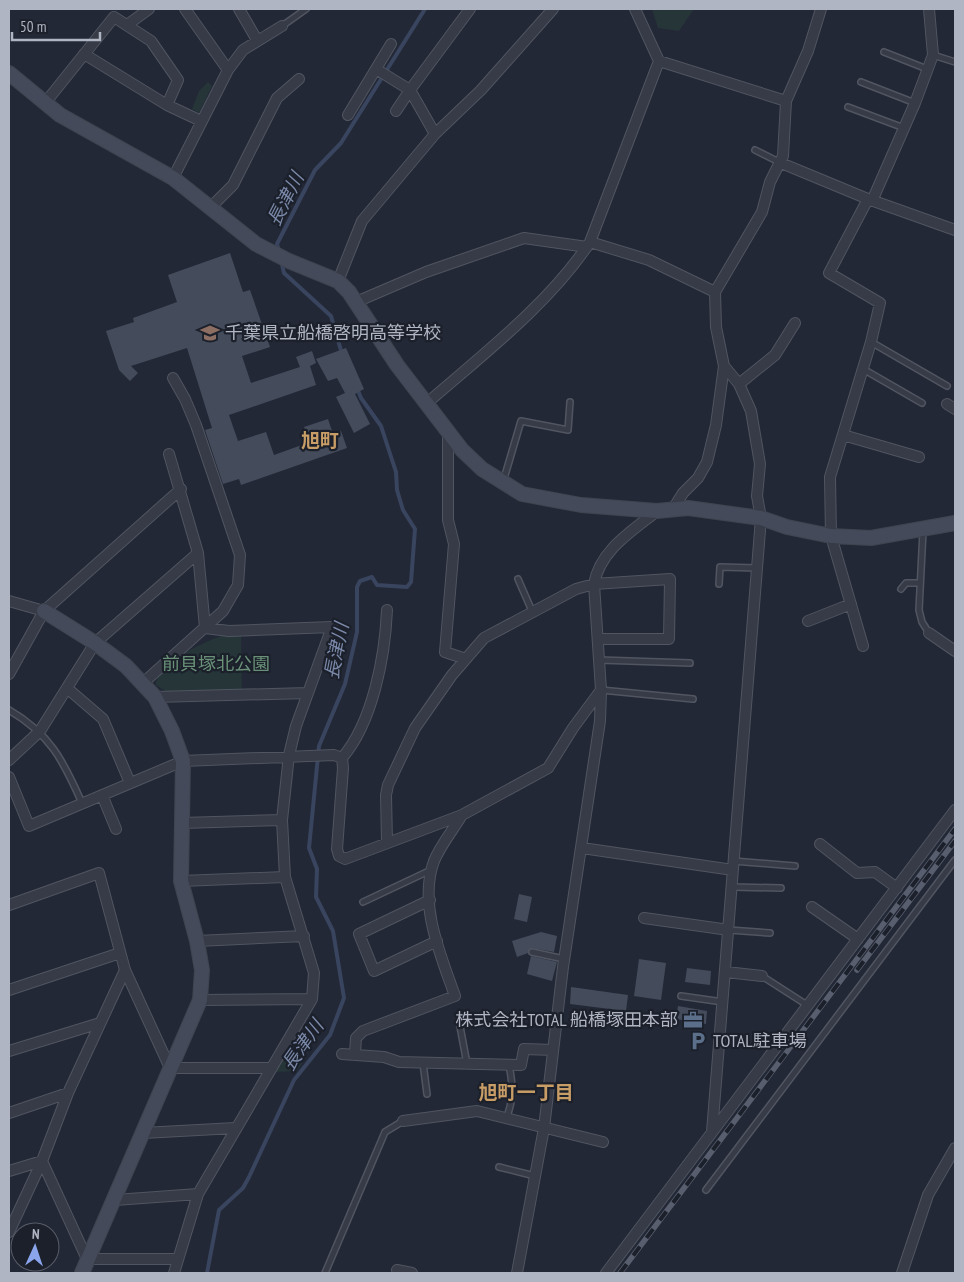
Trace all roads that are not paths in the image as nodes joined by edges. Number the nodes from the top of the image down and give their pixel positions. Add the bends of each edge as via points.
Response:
1 (149, 9) edge
2 (185, 9) edge
3 (239, 9) edge
4 (306, 9) edge
5 (470, 9) edge
6 (553, 9) edge
7 (635, 9) edge
8 (821, 9) edge
9 (929, 9) edge
10 (127, 25) junction
11 (282, 26) joint
12 (258, 40) junction
13 (391, 44) dead end
14 (884, 52) dead end
15 (84, 54) junction
16 (933, 55) junction
17 (659, 61) junction
18 (955, 62) edge
19 (376, 69) junction
20 (927, 69) junction
21 (228, 70) junction
22 (9, 73) edge
23 (299, 79) dead end
24 (861, 82) dead end
25 (410, 90) junction
26 (786, 101) junction
27 (45, 103) junction
28 (915, 103) junction
29 (167, 105) junction
30 (848, 107) dead end
31 (396, 111) dead end
32 (348, 115) dead end
33 (201, 121) junction
34 (904, 128) junction
35 (435, 134) junction
36 (755, 150) dead end
37 (781, 162) junction
38 (173, 178) junction
39 (870, 200) junction
40 (210, 208) junction
41 (955, 230) edge
42 (589, 244) junction
43 (338, 281) junction
44 (715, 292) junction
45 (356, 302) junction
46 (795, 323) dead end
47 (871, 342) junction
48 (724, 366) junction
49 (863, 368) junction
50 (172, 378) dead end
51 (739, 384) junction
52 (947, 386) dead end
53 (570, 402) dead end
54 (427, 403) junction
55 (922, 403) dead end
56 (448, 432) junction
57 (843, 435) junction
58 (169, 454) dead end
59 (919, 458) dead end
60 (503, 482) junction
61 (181, 488) junction
62 (673, 508) junction
63 (658, 511) junction
64 (760, 518) junction
65 (955, 523) edge
66 (923, 530) junction
67 (830, 536) junction
68 (198, 553) junction
69 (757, 568) junction
70 (518, 579) dead end
71 (594, 584) junction
72 (719, 584) dead end
73 (920, 584) junction
74 (901, 589) dead end
75 (9, 602) edge
76 (851, 604) junction
77 (387, 610) dead end
78 (44, 611) junction
79 (532, 611) junction
80 (808, 621) dead end
81 (205, 628) junction
82 (929, 633) joint
83 (598, 639) junction
84 (96, 643) junction
85 (863, 646) dead end
86 (954, 647) edge
87 (466, 659) junction
88 (599, 660) junction
89 (690, 663) dead end
90 (9, 674) edge
91 (143, 683) junction
92 (67, 688) junction
93 (601, 690) junction
94 (308, 693) junction
95 (155, 697) junction
96 (693, 699) dead end
97 (9, 710) edge
98 (40, 731) junction
99 (289, 755) junction
100 (342, 758) junction
101 (9, 760) edge
102 (183, 761) junction
103 (9, 777) edge
104 (130, 783) junction
105 (102, 796) junction
106 (82, 804) junction
107 (955, 810) edge
108 (462, 815) junction
109 (282, 820) junction
110 (182, 823) junction
111 (116, 829) dead end
112 (387, 842) junction
113 (820, 844) dead end
114 (582, 848) junction
115 (955, 860) edge
116 (733, 865) junction
117 (795, 866) dead end
118 (432, 870) junction
119 (285, 877) junction
120 (181, 881) junction
121 (732, 887) junction
122 (780, 888) dead end
123 (897, 888) junction
124 (430, 900) junction
125 (363, 902) dead end
126 (9, 905) edge
127 (812, 907) dead end
128 (644, 918) dead end
129 (729, 930) junction
130 (770, 933) dead end
131 (304, 936) junction
132 (858, 939) junction
133 (197, 941) junction
134 (437, 941) junction
135 (532, 952) dead end
136 (120, 953) junction
137 (564, 959) junction
138 (125, 970) junction
139 (726, 972) junction
140 (762, 976) joint
141 (9, 990) edge
142 (682, 996) dead end
143 (312, 999) junction
144 (200, 1000) junction
145 (723, 1002) junction
146 (808, 1006) junction
147 (459, 1021) dead end
148 (100, 1023) junction
149 (553, 1050) junction
150 (9, 1051) edge
151 (342, 1054) dead end
152 (355, 1054) junction
153 (423, 1063) junction
154 (467, 1064) junction
155 (509, 1065) junction
156 (170, 1068) junction
157 (272, 1068) junction
158 (68, 1093) junction
159 (427, 1094) dead end
160 (9, 1113) edge
161 (506, 1119) junction
162 (402, 1122) joint
163 (235, 1128) junction
164 (544, 1128) junction
165 (143, 1132) junction
166 (712, 1132) junction
167 (603, 1142) dead end
168 (955, 1148) edge
169 (42, 1161) junction
170 (498, 1168) dead end
171 (9, 1171) edge
172 (535, 1176) junction
173 (706, 1190) dead end
174 (198, 1194) junction
175 (115, 1200) junction
176 (9, 1230) edge
177 (87, 1259) junction
178 (178, 1260) junction
179 (397, 1270) dead end
180 (82, 1273) edge
181 (174, 1273) edge
182 (325, 1273) edge
183 (412, 1273) edge
184 (517, 1273) edge
185 (606, 1273) edge
186 (902, 1273) edge

1 - 10 street
2 - 21 street
3 - 12 street
4 - 11 lane
5 - 25 street
6 - 35 street via 481,90
7 - 17 street
8 - 26 street via 808,52
9 - 16 street
10 - 15 street via 114,17
10 - 29 street via 151,41 178,80
11 - 12 street
12 - 21 street via 243,50
13 - 19 street
14 - 20 lane
15 - 27 street
15 - 29 street
16 - 18 lane
16 - 20 street
17 - 26 street
17 - 42 street
19 - 25 street
19 - 32 street
20 - 28 street
21 - 33 street
22 - 27 street
23 - 40 street via 277,98 232,186
24 - 28 lane
25 - 31 street
25 - 35 street
26 - 37 street
27 - 38 street via 60,115
28 - 34 street
29 - 33 street
30 - 34 lane
33 - 38 street
34 - 39 street
35 - 43 street via 362,221
36 - 37 lane
37 - 39 street
37 - 44 street via 770,182 762,212
38 - 40 street
39 - 41 street
39 - 47 street via 829,274 880,303
40 - 43 street via 256,244
42 - 44 street via 649,260
42 - 45 street via 524,238 426,272
42 - 54 street via 577,262 529,311
43 - 45 street
44 - 48 street via 716,327
45 - 54 street via 397,365
46 - 51 street via 775,355
47 - 49 street
47 - 52 lane
48 - 51 street
48 - 62 street via 716,426 707,462
49 - 55 lane
49 - 57 street
50 - 81 street via 196,425 240,555 238,585 223,611
51 - 64 street via 751,411 760,464 757,496
53 - 60 lane via 568,430 521,421
54 - 56 street
56 - 60 street via 482,469
56 - 87 street via 448,520 454,544 445,652
57 - 59 street
57 - 67 street via 830,477
58 - 61 street
60 - 63 street via 522,494 550,500
61 - 68 street
61 - 78 street
62 - 63 street
62 - 64 street
63 - 71 street via 605,556
64 - 67 street
64 - 69 street
65 - 66 street
66 - 67 street via 870,538
66 - 73 lane
67 - 76 street
68 - 81 street
68 - 84 street
69 - 72 lane via 720,567
69 - 116 street
70 - 79 lane
71 - 79 street via 576,589
71 - 83 street
71 - 83 street via 670,579 669,639
73 - 74 lane via 906,584
73 - 82 lane via 919,610
75 - 78 street
76 - 80 street
76 - 85 street
77 - 100 street via 376,692 350,749
78 - 84 street
78 - 90 street
79 - 87 street via 484,638
81 - 91 street
81 - 94 street via 229,631 332,627
82 - 86 street
83 - 88 street
84 - 91 street
84 - 92 street
87 - 112 street via 415,728 388,785
88 - 89 lane
88 - 93 street
91 - 95 street
92 - 98 street
92 - 104 street via 102,719
93 - 96 lane
93 - 108 street via 572,728 548,768
93 - 114 street via 600,721
94 - 95 street
94 - 99 street
95 - 102 street
97 - 98 lane
98 - 101 street
98 - 106 lane via 65,764
99 - 100 street via 334,755
99 - 102 street
99 - 109 street
100 - 112 street via 339,856 344,859
102 - 104 street
102 - 110 street
103 - 106 street via 29,826
104 - 105 street
105 - 106 street
105 - 111 street
107 - 123 street
108 - 112 street
108 - 118 street via 434,861
109 - 110 street
109 - 119 street
110 - 120 street
113 - 123 street via 857,872 876,872
114 - 116 street
114 - 137 street
115 - 173 lane
116 - 117 lane
116 - 121 street
118 - 124 street
118 - 125 lane
119 - 120 street
119 - 131 street
120 - 133 street
121 - 122 lane
121 - 129 street
123 - 132 street
124 - 134 street
124 - 134 street via 358,934 374,970
126 - 136 street via 99,873
127 - 132 street
128 - 129 street
129 - 130 lane
129 - 139 street
131 - 133 street
131 - 143 street via 314,973
132 - 146 street
133 - 144 street via 202,970
134 - 152 street via 455,996 363,1031 356,1038
135 - 137 lane
136 - 138 street
136 - 141 street
137 - 149 street
138 - 148 street
138 - 156 street
139 - 140 street
139 - 145 street
140 - 146 lane
142 - 145 lane
143 - 144 street
143 - 157 street
144 - 156 street
145 - 166 street
146 - 166 street
147 - 154 lane
148 - 150 street
148 - 158 street
149 - 155 street via 524,1049 520,1065
149 - 164 street
151 - 152 street
152 - 153 street
153 - 154 street
153 - 159 lane
154 - 155 street
155 - 161 lane via 514,1088
156 - 157 street
156 - 165 street
157 - 163 street
158 - 160 street
158 - 169 street
161 - 162 street via 477,1111
161 - 164 street
162 - 182 lane via 385,1132
163 - 165 street
163 - 174 street
164 - 167 street
164 - 172 street
165 - 175 street
166 - 185 street
168 - 186 street via 928,1195
169 - 171 street
169 - 176 street
169 - 177 street
170 - 172 lane
172 - 184 street
174 - 175 street
174 - 178 street
175 - 177 street
177 - 178 street
177 - 180 street
178 - 181 street
179 - 183 street

